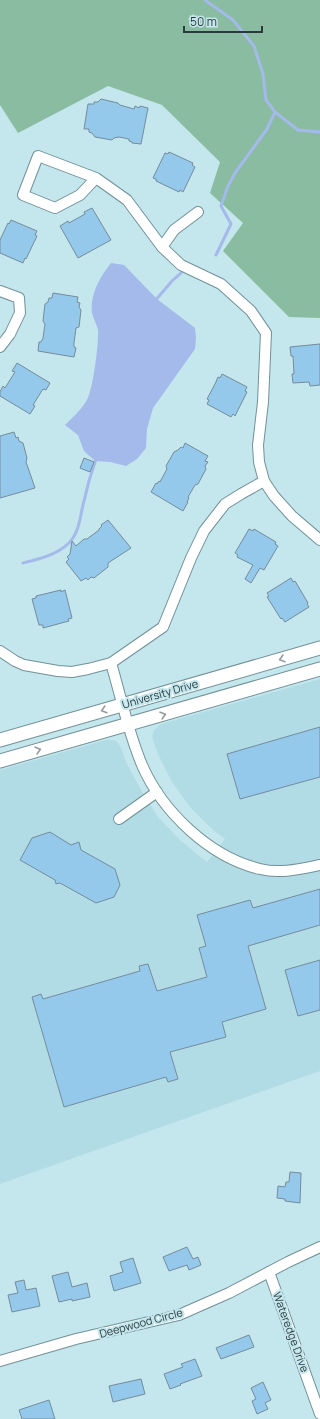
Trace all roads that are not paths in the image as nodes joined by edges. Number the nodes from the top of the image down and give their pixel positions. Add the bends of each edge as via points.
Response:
1 (96, 178) junction
2 (198, 212) dead end
3 (162, 247) junction
4 (0, 291) edge
5 (0, 347) edge
6 (264, 481) junction
7 (320, 540) edge
8 (320, 648) edge
9 (0, 651) edge
10 (111, 662) junction
11 (320, 669) edge
12 (123, 704) junction
13 (129, 724) junction
14 (0, 740) edge
15 (0, 761) edge
16 (157, 792) junction
17 (119, 819) dead end
18 (320, 865) edge
19 (320, 1247) edge
20 (269, 1272) junction
21 (0, 1361) edge
22 (320, 1414) edge

1 - 1 street via 38,156 23,195 55,208 80,196
1 - 3 street via 127,200
2 - 3 street via 174,230
3 - 6 street via 181,265 221,284 251,311 266,333 264,402 258,445
4 - 5 street via 19,298 20,313 10,334
6 - 7 street via 292,516
6 - 10 street via 225,504 204,531 163,627
8 -> 12 main road, University Drive
9 - 10 street via 24,665 58,671 72,672
10 - 12 street
13 -> 11 main road, University Drive
12 - 13 street
12 -> 14 main road, University Drive
15 -> 13 main road, University Drive
13 - 16 street via 142,765
16 - 17 street
16 - 18 street via 188,828 224,855 260,869 289,870
19 - 20 street, Deepwood Circle
20 - 21 street, Deepwood Circle via 179,1315 76,1339
20 - 22 street, Wateredge Drive

